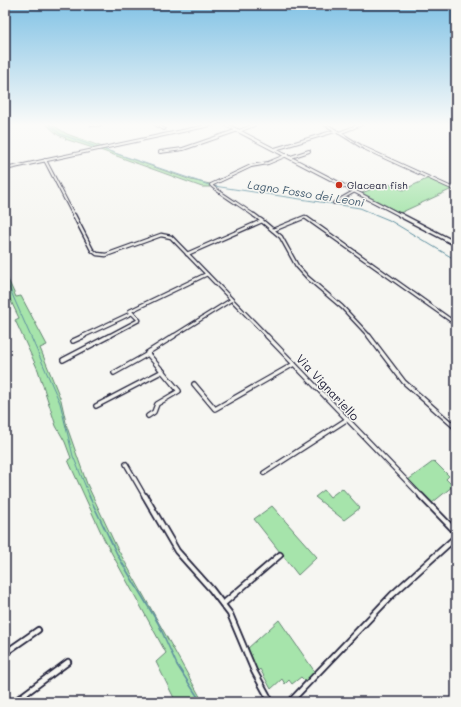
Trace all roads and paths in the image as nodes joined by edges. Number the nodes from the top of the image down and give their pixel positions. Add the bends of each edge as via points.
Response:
1 (59, 157) edge
2 (283, 157) edge
3 (291, 157) edge
4 (384, 157) edge
5 (45, 160) junction
6 (5, 169) edge
7 (456, 190) edge
8 (355, 191) junction
9 (334, 203) dead end
10 (262, 221) junction
11 (273, 230) junction
12 (456, 244) edge
13 (187, 254) junction
14 (207, 274) junction
15 (231, 300) junction
16 (132, 313) junction
17 (456, 324) edge
18 (73, 341) dead end
19 (148, 354) junction
20 (64, 360) dead end
21 (294, 364) junction
22 (163, 371) junction
23 (114, 373) dead end
24 (194, 384) dead end
25 (96, 406) dead end
26 (148, 416) dead end
27 (346, 420) junction
28 (456, 428) edge
29 (126, 464) dead end
30 (264, 473) dead end
31 (456, 532) edge
32 (456, 537) edge
33 (280, 555) dead end
34 (223, 604) junction
35 (38, 630) dead end
36 (5, 653) edge
37 (68, 662) dead end
38 (14, 702) edge
39 (271, 702) edge
40 (290, 702) edge

1 - 5 street
2 - 10 street via 214,182 211,187
3 - 8 street
4 - 7 street
5 - 6 street
5 - 13 street, Via Vignariello via 92,250 97,254 111,254 165,234
8 - 9 street
8 - 12 street
10 - 11 street
10 - 13 street
11 - 17 street via 305,217
11 - 28 street via 281,237 297,266 358,322 404,382
13 - 14 street, Via Vignariello
14 - 15 street, Via Vignariello
14 - 16 street via 130,311
15 - 19 street via 161,343
15 - 21 street, Via Vignariello
16 - 18 street
16 - 20 street via 139,320
19 - 22 street
19 - 23 street
21 - 24 street via 215,409
21 - 27 street, Via Vignariello
22 - 25 street
22 - 26 street via 180,391 158,404 154,412
27 - 30 street
27 - 31 street, Via Vignariello
29 - 34 street via 177,551
32 - 40 street via 392,595
33 - 34 street
34 - 39 street
35 - 36 street
37 - 38 street

